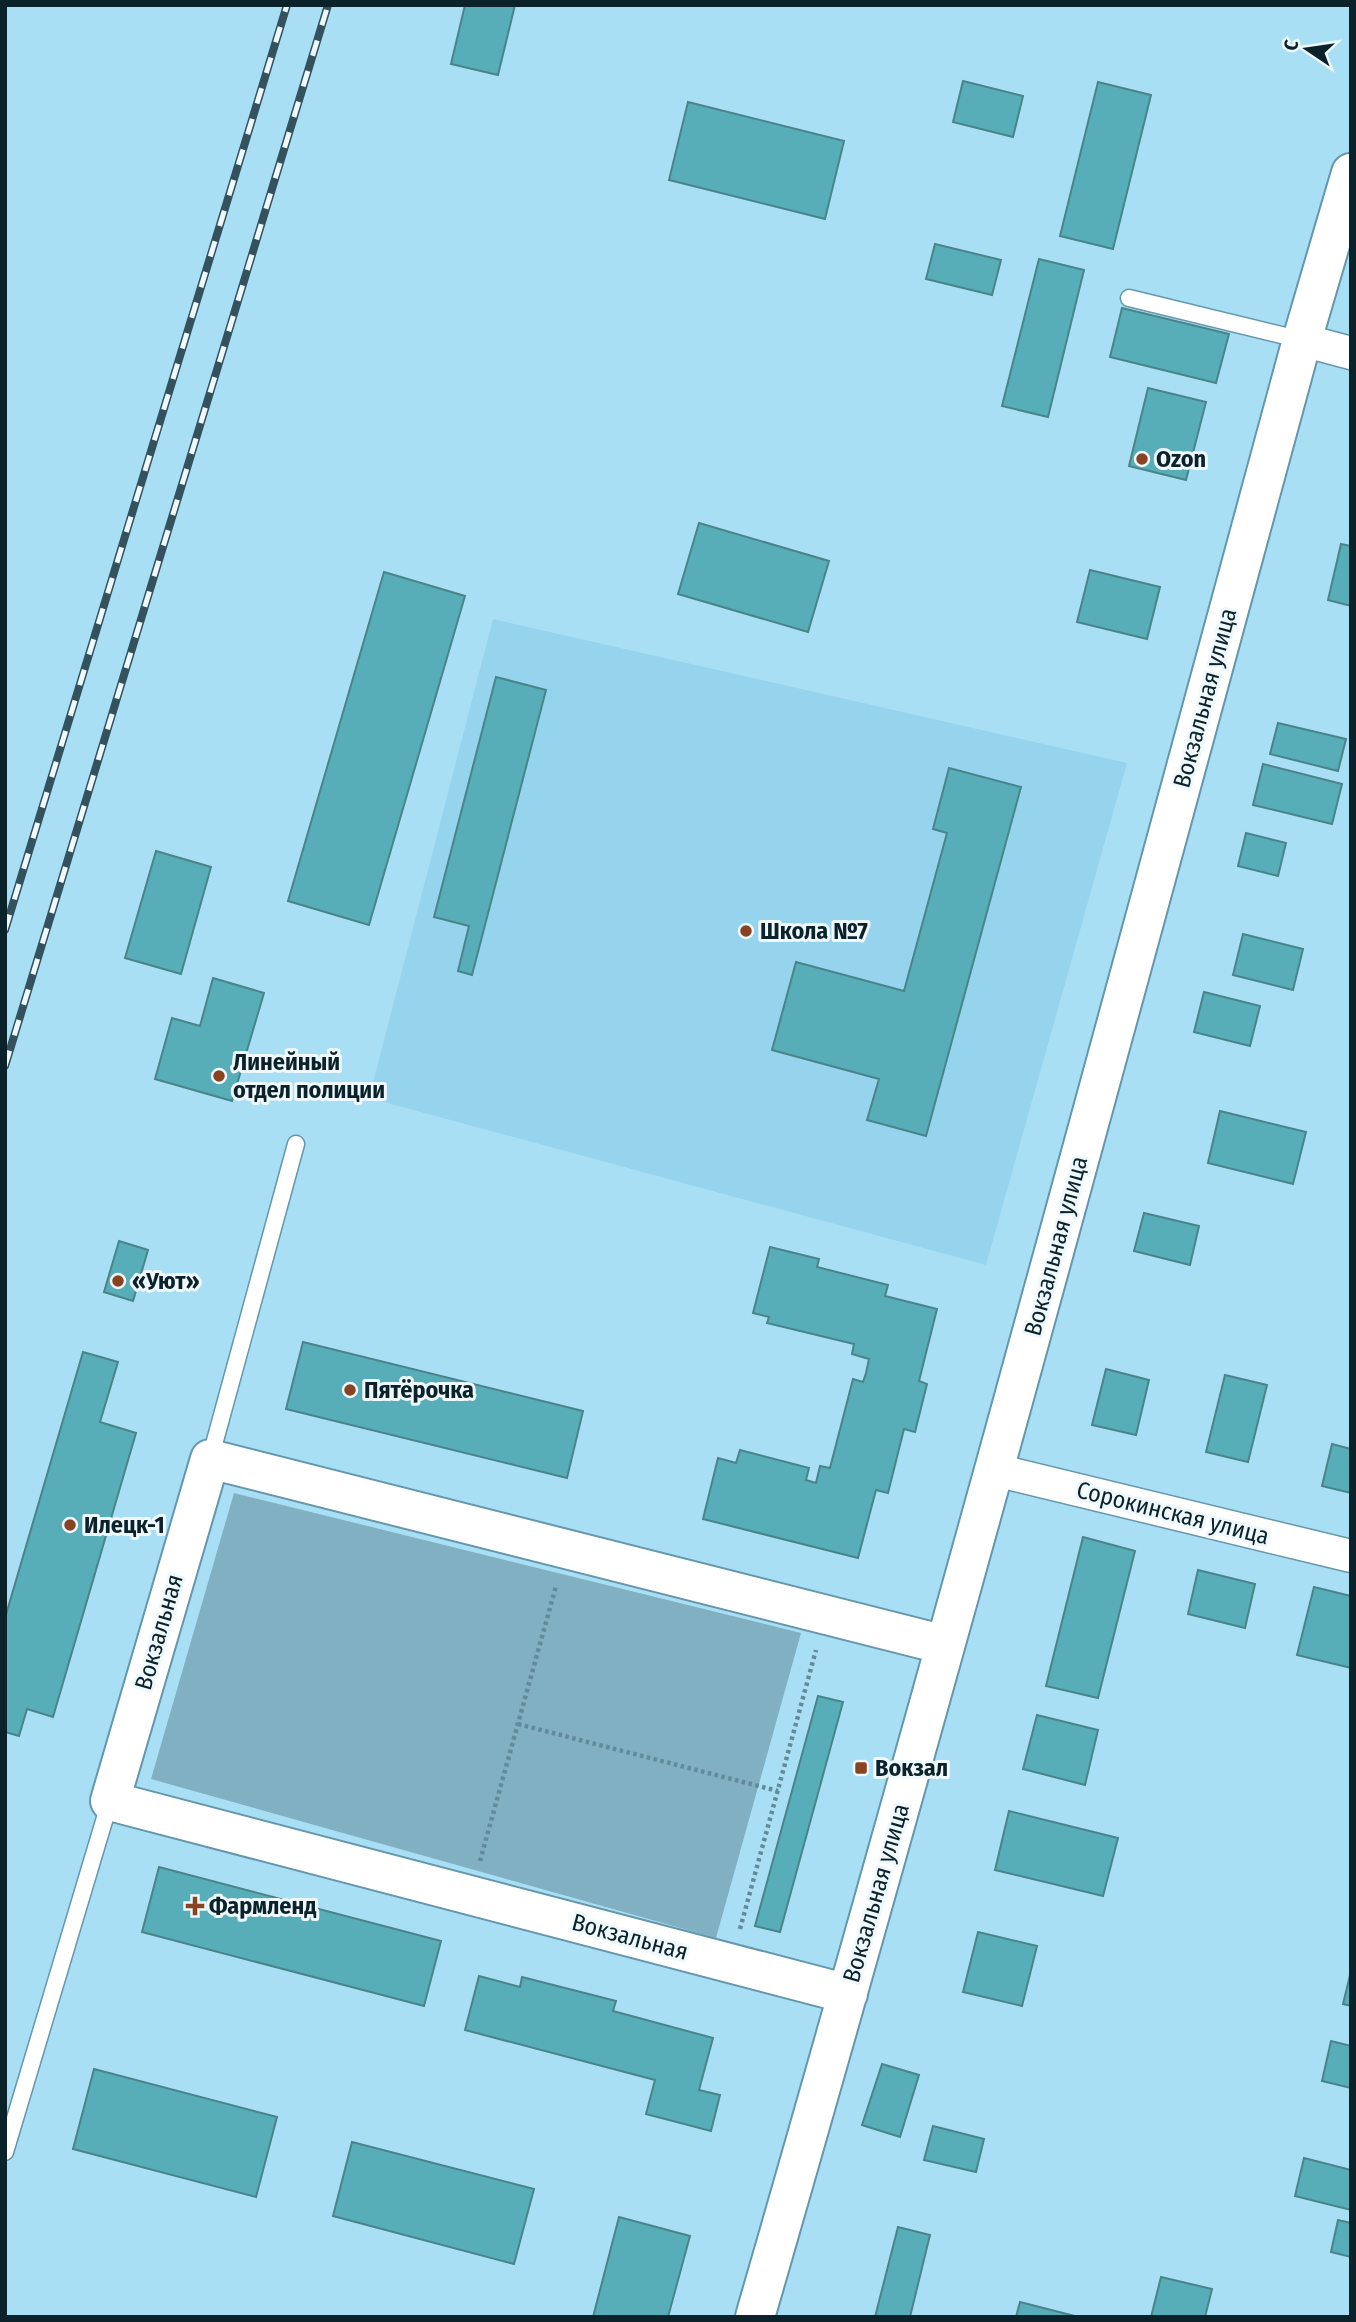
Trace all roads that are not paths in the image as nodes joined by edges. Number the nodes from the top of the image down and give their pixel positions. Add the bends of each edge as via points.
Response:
1 (1351, 173) edge
2 (1129, 298) dead end
3 (1302, 340) junction
4 (1351, 353) edge
5 (296, 1144) dead end
6 (210, 1459) junction
7 (995, 1470) junction
8 (1351, 1556) edge
9 (945, 1645) junction
10 (110, 1801) junction
11 (848, 1994) junction
12 (5, 2152) edge
13 (755, 2317) edge

1 - 3 street, Вокзальная улица
2 - 3 lane
3 - 4 street
3 - 7 street, Вокзальная улица
5 - 6 lane
6 - 9 street
6 - 10 street, Вокзальная
7 - 8 street, Сорокинская улица
7 - 9 street, Вокзальная улица
9 - 11 street, Вокзальная улица
10 - 11 street, Вокзальная
10 - 12 lane
11 - 13 street, Вокзальная улица

